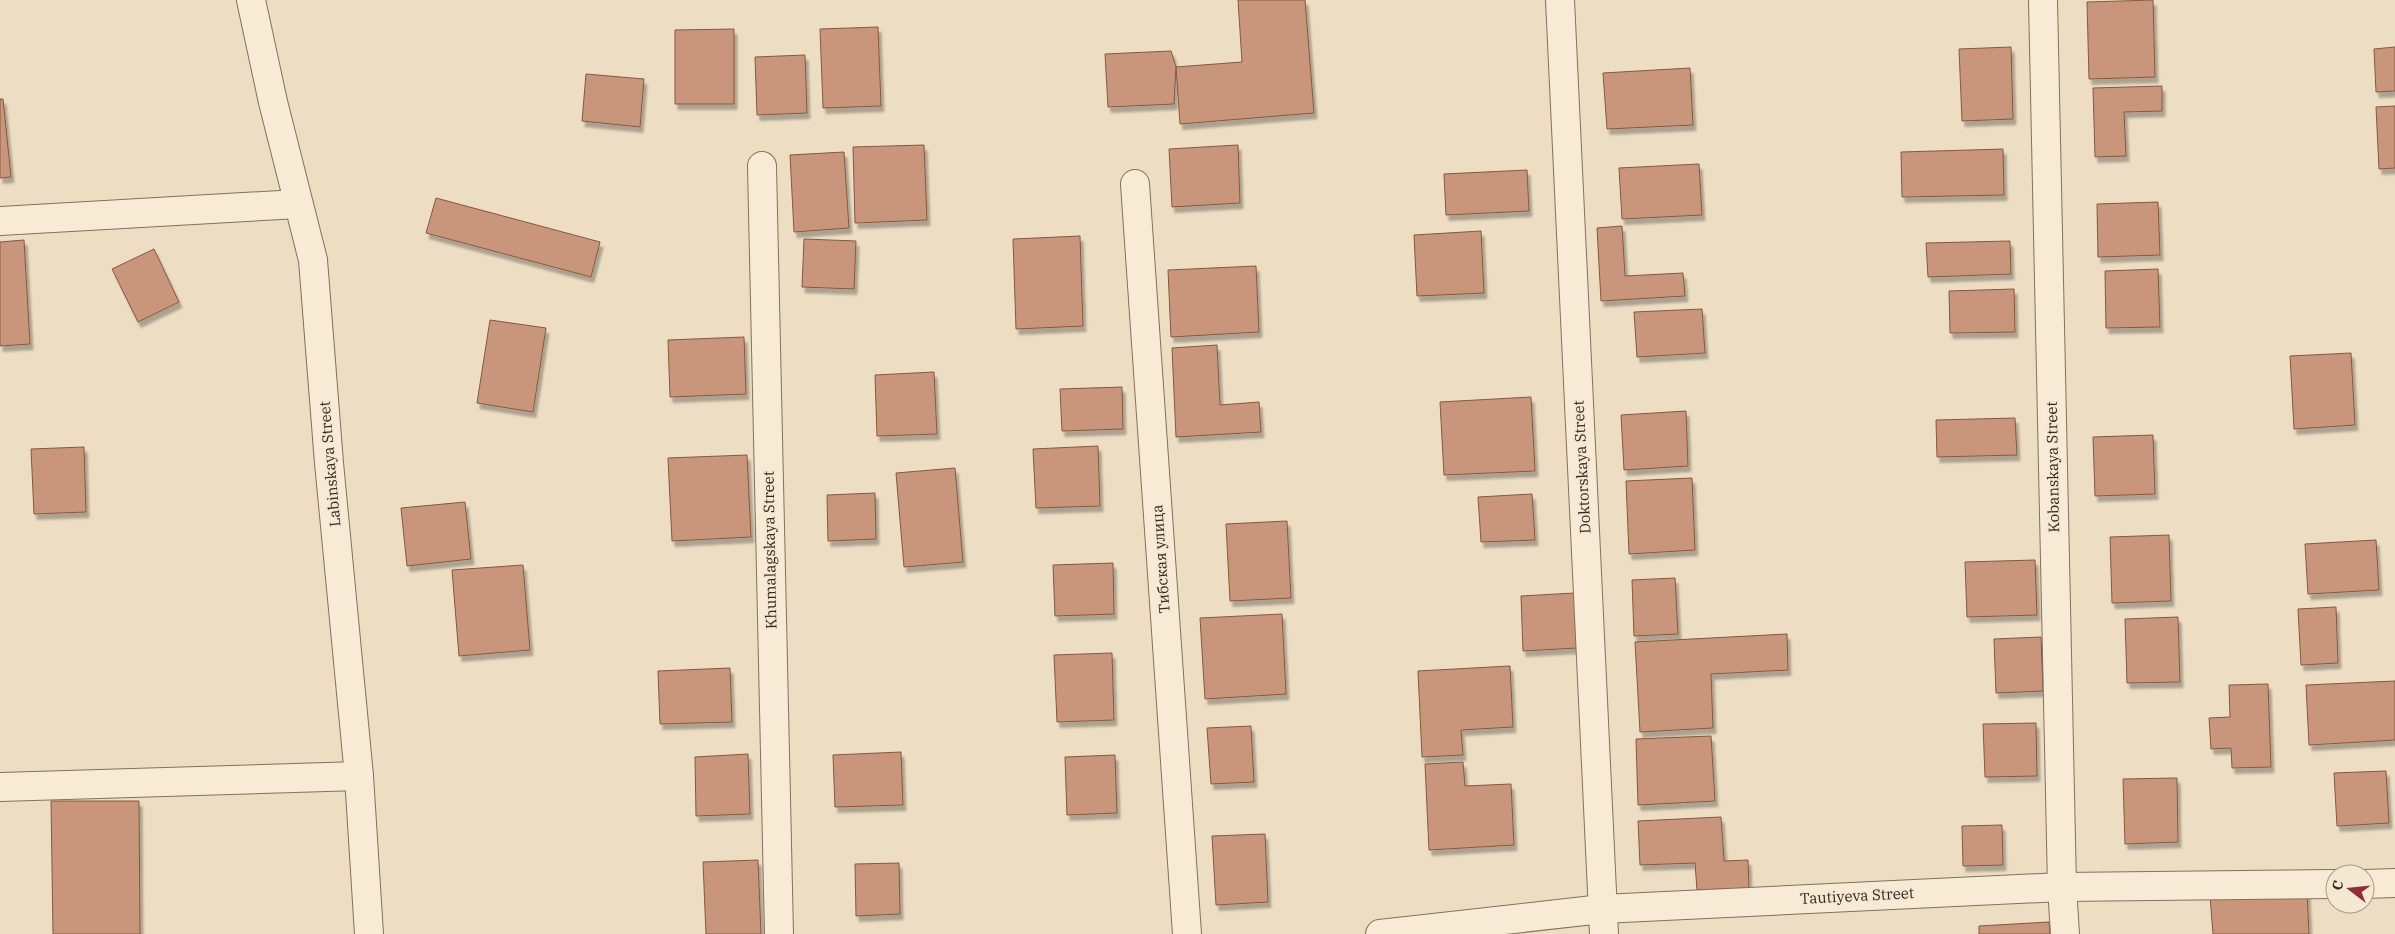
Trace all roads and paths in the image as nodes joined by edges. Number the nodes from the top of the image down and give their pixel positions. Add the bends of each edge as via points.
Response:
1 (251, 0) edge
2 (1560, 0) edge
3 (2043, 0) edge
4 (762, 166) dead end
5 (1136, 184) dead end
6 (298, 204) junction
7 (0, 221) edge
8 (359, 776) junction
9 (1, 787) edge
10 (2395, 883) edge
11 (2325, 884) edge
12 (2375, 884) edge
13 (2062, 887) junction
14 (1603, 922) edge
15 (369, 934) edge
16 (778, 934) edge
17 (1187, 934) edge
18 (1380, 934) edge
19 (2065, 934) edge

1 - 6 street, Labinskaya Street
2 - 14 street, Doktorskaya Street
3 - 13 street, Kobanskaya Street
4 - 16 street, Khumalagskaya Street
5 - 17 street, Тибская улица
6 - 7 street
6 - 8 street, Labinskaya Street via 313,260
8 - 9 street
8 - 15 street, Labinskaya Street
10 - 12 street
11 - 13 street, Tautiyeva Street
13 - 14 street, Tautiyeva Street
13 - 19 street, Kobanskaya Street
14 - 18 street, Tautiyeva Street

